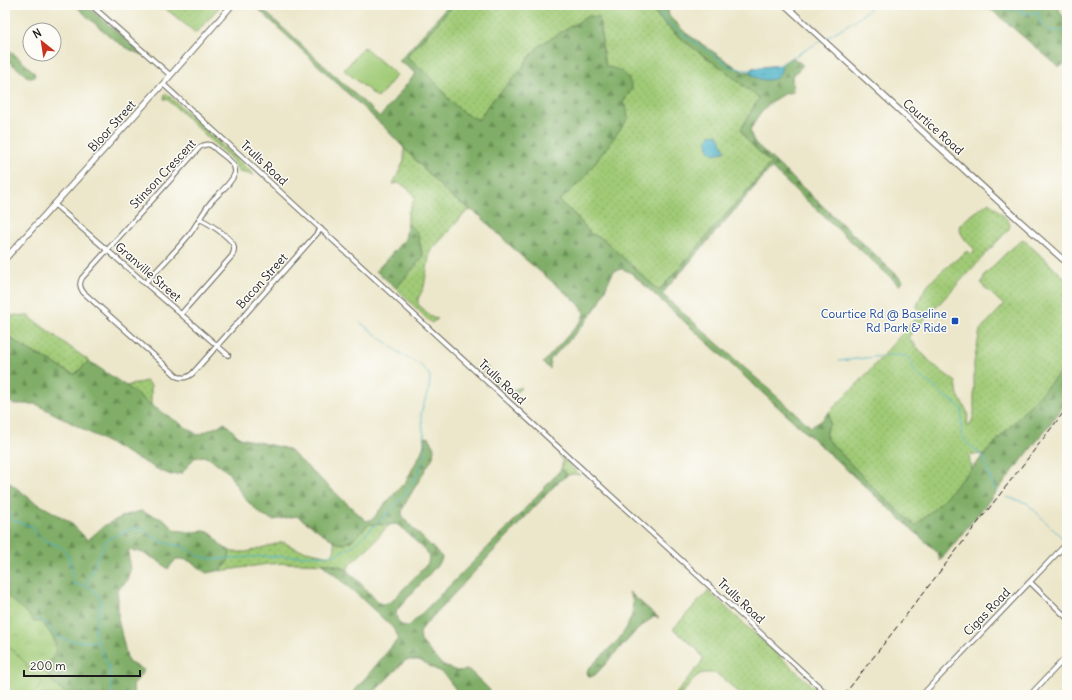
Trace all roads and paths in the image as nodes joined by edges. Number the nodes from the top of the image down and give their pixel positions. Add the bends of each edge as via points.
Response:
1 (91, 5) edge
2 (232, 5) edge
3 (785, 5) edge
4 (170, 75) junction
5 (162, 84) junction
6 (54, 204) junction
7 (199, 219) junction
8 (321, 229) junction
9 (108, 249) junction
10 (5, 259) edge
11 (1067, 263) edge
12 (145, 283) junction
13 (181, 314) junction
14 (217, 346) junction
15 (228, 356) dead end
16 (1067, 543) edge
17 (1030, 582) junction
18 (1067, 618) edge
19 (1067, 656) edge
20 (828, 695) edge
21 (922, 695) edge
22 (1030, 695) edge

1 - 4 street
2 - 4 main road, Bloor Street
3 - 11 main road, Courtice Road
4 - 5 main road, Bloor Street
5 - 6 main road, Bloor Street
5 - 8 street, Trulls Road
6 - 9 street, Granville Street
6 - 10 main road, Bloor Street
7 - 9 street, Stinson Crescent via 235,174 233,164 210,145 205,144
7 - 12 street, Stinson Crescent via 182,243
7 - 13 street via 212,225 231,241 234,251
8 - 14 street, Bacon Street
8 - 20 street, Trulls Road
9 - 12 street, Granville Street
9 - 14 street, Bacon Street via 82,278 80,288 172,372 178,377 188,377
12 - 13 street, Granville Street
13 - 14 street, Granville Street
14 - 15 street, Granville Street
16 - 17 street, Cigas Road
17 - 18 street
17 - 21 street, Cigas Road
19 - 22 street

